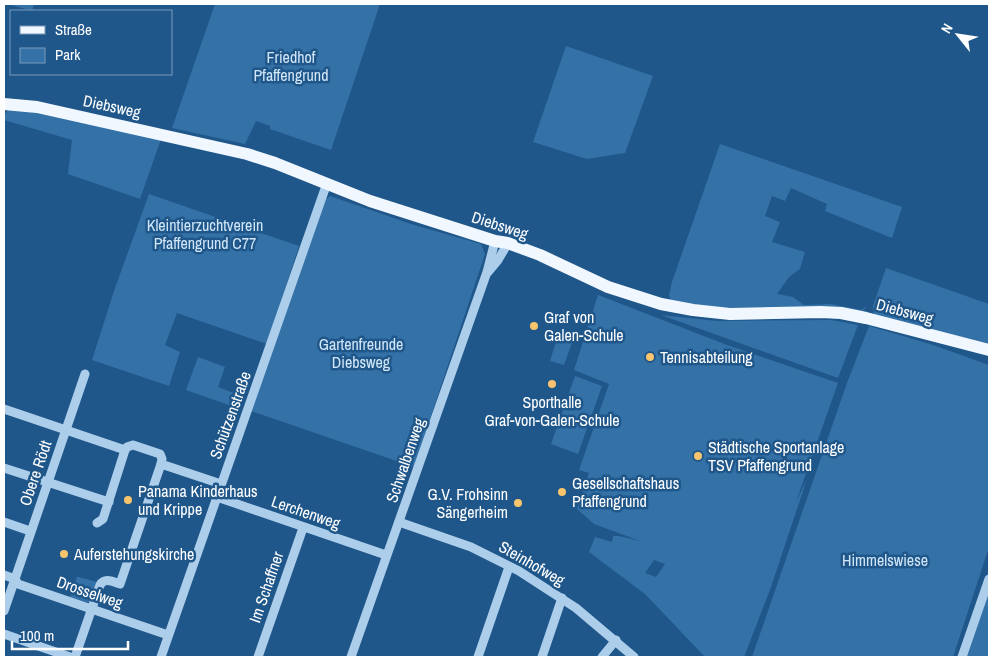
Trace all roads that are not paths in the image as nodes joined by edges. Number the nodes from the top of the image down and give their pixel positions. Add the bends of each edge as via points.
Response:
1 (4, 104) edge
2 (327, 183) junction
3 (508, 243) junction
4 (495, 244) junction
5 (487, 272) junction
6 (989, 350) edge
7 (84, 374) dead end
8 (4, 409) edge
9 (65, 430) junction
10 (125, 450) junction
11 (161, 464) junction
12 (4, 468) edge
13 (47, 483) junction
14 (221, 484) junction
15 (217, 497) junction
16 (108, 502) junction
17 (4, 522) edge
18 (399, 522) junction
19 (97, 523) dead end
20 (303, 528) junction
21 (30, 531) junction
22 (386, 555) junction
23 (509, 567) junction
24 (4, 575) edge
25 (15, 579) junction
26 (989, 579) edge
27 (562, 598) junction
28 (92, 609) junction
29 (4, 611) edge
30 (4, 634) edge
31 (168, 635) junction
32 (616, 640) junction
33 (70, 657) edge
34 (75, 657) edge
35 (161, 657) edge
36 (258, 657) edge
37 (351, 657) edge
38 (478, 657) edge
39 (542, 657) edge
40 (602, 657) edge
41 (634, 657) edge
42 (962, 657) edge

1 - 2 main road, Diebsweg via 37,107 247,154
2 - 4 main road, Diebsweg
2 - 14 street, Schützenstraße
3 - 4 main road, Diebsweg
3 - 5 street, Schwalbenweg
3 - 6 main road, Diebsweg via 608,287 661,304 730,314 842,313
4 - 5 street, Schwalbenweg
5 - 18 street, Schwalbenweg
7 - 9 street, Obere Rödt
8 - 9 street
9 - 10 street
9 - 13 street, Obere Rödt
10 - 11 street via 133,445 160,454
10 - 16 street
11 - 14 street
11 - 28 street via 120,584 107,580 102,582
12 - 13 street
13 - 16 street
13 - 21 street, Obere Rödt
14 - 15 street, Schützenstraße
15 - 20 street, Lerchenweg
15 - 31 street, Schützenstraße
16 - 19 street via 103,519
17 - 21 street
18 - 22 street, Schwalbenweg
18 - 23 street, Steinhofweg via 472,547
20 - 22 street, Lerchenweg
20 - 36 street, Im Schaffner
21 - 25 street, Obere Rödt
22 - 37 street, Schwalbenweg
23 - 27 street, Steinhofweg
23 - 38 street
24 - 25 street, Drosselweg
25 - 28 street, Drosselweg via 18,584
25 - 29 street, Obere Rödt
26 - 42 street
27 - 32 street, Steinhofweg
27 - 39 street
28 - 31 street, Drosselweg
28 - 34 street
30 - 33 street
31 - 35 street, Schützenstraße
32 - 40 street
32 - 41 street, Steinhofweg

